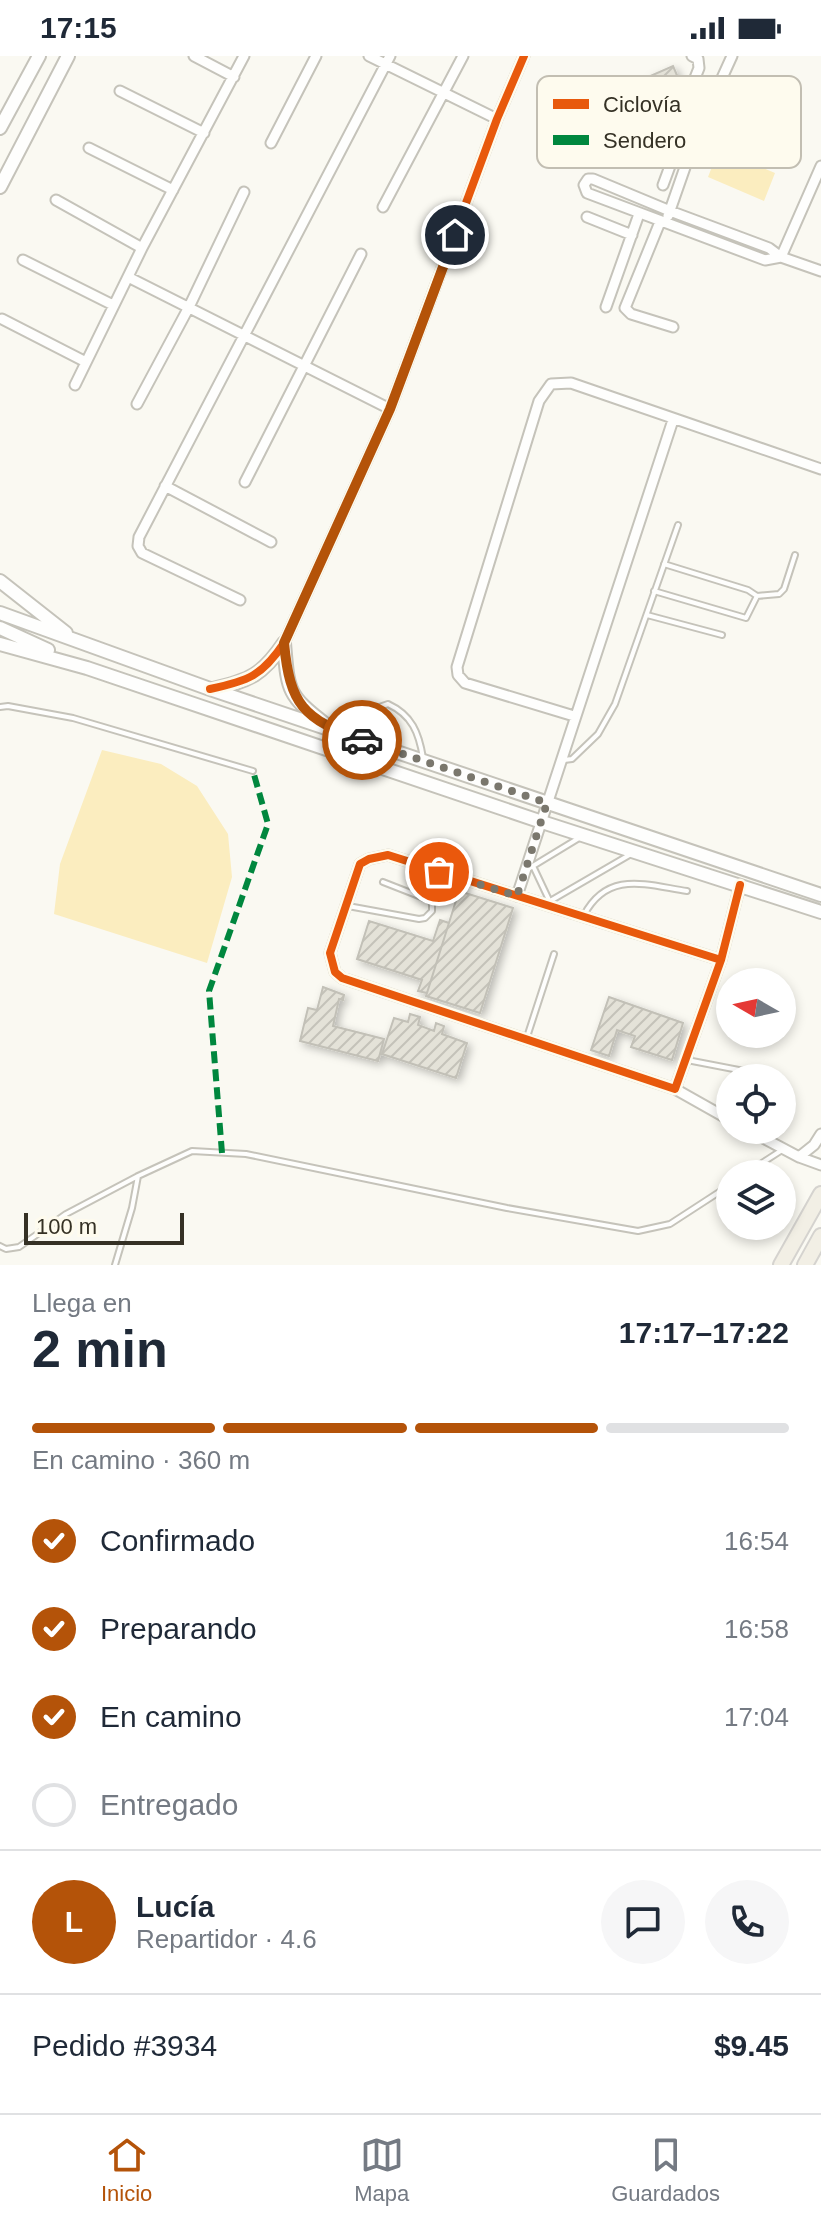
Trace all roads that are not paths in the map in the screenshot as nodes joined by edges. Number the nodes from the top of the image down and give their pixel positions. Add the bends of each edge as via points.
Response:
1 (39, 56) edge
2 (68, 56) edge
3 (194, 56) edge
4 (244, 56) edge
5 (316, 56) edge
6 (369, 56) edge
7 (463, 56) edge
8 (524, 56) edge
9 (692, 56) edge
10 (732, 56) edge
11 (388, 60) edge
12 (696, 76) edge
13 (723, 76) edge
14 (234, 77) junction
15 (120, 91) dead end
16 (444, 93) junction
17 (497, 119) junction
18 (1, 124) edge
19 (204, 133) junction
20 (271, 143) dead end
21 (89, 148) dead end
22 (821, 166) edge
23 (668, 168) edge
24 (685, 168) edge
25 (663, 185) dead end
26 (0, 187) edge
27 (173, 190) junction
28 (244, 192) dead end
29 (56, 200) dead end
30 (383, 207) dead end
31 (670, 211) junction
32 (639, 214) junction
33 (587, 217) dead end
34 (662, 223) junction
35 (632, 235) junction
36 (142, 248) junction
37 (361, 254) dead end
38 (781, 257) junction
39 (23, 260) dead end
40 (821, 271) edge
41 (128, 277) junction
42 (113, 305) junction
43 (189, 307) junction
44 (606, 307) dead end
45 (2, 319) dead end
46 (673, 327) dead end
47 (245, 335) junction
48 (84, 361) junction
49 (304, 367) junction
50 (75, 385) dead end
51 (137, 404) dead end
52 (390, 409) junction
53 (673, 420) junction
54 (821, 469) edge
55 (245, 482) dead end
56 (165, 486) junction
57 (678, 525) dead end
58 (271, 542) dead end
59 (795, 555) dead end
60 (664, 564) junction
61 (0, 581) edge
62 (654, 591) junction
63 (757, 596) junction
64 (240, 600) dead end
65 (0, 613) edge
66 (647, 615) junction
67 (0, 628) edge
68 (722, 635) dead end
69 (284, 643) junction
70 (0, 644) edge
71 (82, 644) junction
72 (87, 668) junction
73 (210, 689) junction
74 (0, 707) edge
75 (574, 716) junction
76 (338, 731) junction
77 (562, 760) junction
78 (423, 761) junction
79 (253, 771) dead end
80 (547, 803) junction
81 (542, 822) junction
82 (584, 835) junction
83 (636, 852) junction
84 (530, 868) junction
85 (383, 882) dead end
86 (740, 885) junction
87 (687, 891) dead end
88 (821, 895) edge
89 (517, 896) junction
90 (547, 903) junction
91 (346, 906) junction
92 (821, 912) edge
93 (583, 917) junction
94 (554, 954) dead end
95 (721, 960) junction
96 (527, 1039) junction
97 (687, 1060) junction
98 (716, 1065) edge
99 (675, 1089) junction
100 (716, 1112) edge
101 (821, 1134) edge
102 (772, 1144) edge
103 (782, 1150) junction
104 (799, 1157) junction
105 (767, 1160) edge
106 (821, 1165) edge
107 (138, 1176) junction
108 (716, 1194) edge
109 (821, 1194) edge
110 (821, 1236) edge
111 (0, 1246) edge
112 (115, 1265) edge
113 (781, 1265) edge
114 (805, 1265) edge

1 - 18 street
2 - 26 street
3 - 14 street
4 - 14 street
5 - 20 street
6 - 11 street
7 - 16 street
8 - 17 street
9 - 12 street via 698,59
10 - 13 street
11 - 16 street
11 - 47 street
14 - 19 street
15 - 19 street
16 - 17 street
16 - 30 street
17 - 52 street
19 - 27 street
21 - 27 street
22 - 38 street
23 - 25 street
24 - 31 street
27 - 36 street
28 - 43 street
29 - 36 street
31 - 32 street via 593,179 586,181 587,193
31 - 34 street
31 - 38 street
32 - 34 street
32 - 35 street
33 - 35 street
34 - 38 street via 765,260
34 - 46 street via 625,308
35 - 44 street
36 - 41 street
37 - 49 street
38 - 40 street
39 - 42 street
41 - 42 street
41 - 43 street
42 - 48 street
43 - 47 street
43 - 51 street
45 - 48 street
47 - 49 street
47 - 56 street
48 - 50 street
49 - 52 street
49 - 55 street
52 - 69 street
53 - 54 street
53 - 75 street
53 - 75 street via 571,383 551,384 539,401 457,667 465,683
56 - 58 street
56 - 64 street via 139,537 142,553
57 - 60 lane
59 - 63 lane via 784,589
60 - 62 lane
60 - 63 lane
61 - 71 street
62 - 63 lane via 746,618
62 - 66 lane
65 - 71 street
66 - 68 lane
66 - 77 lane via 615,704 598,734 572,759
67 - 72 street
69 - 73 street via 255,676
69 - 76 street via 292,692 300,705
70 - 72 street
71 - 73 street
72 - 81 street
73 - 76 street
74 - 79 lane via 73,718
75 - 77 street
76 - 78 street
76 - 78 lane via 388,704 407,715 420,738
77 - 80 street
78 - 80 street
80 - 81 street
80 - 88 street
81 - 82 street
81 - 84 street
82 - 83 street
82 - 84 lane
83 - 86 street
83 - 90 lane
84 - 89 street
84 - 90 lane
85 - 91 lane via 429,900 432,911 419,919
86 - 92 street
86 - 95 street
87 - 93 lane via 624,882 594,900
89 - 90 street
89 - 91 street via 388,855 360,864
90 - 93 street
91 - 96 street via 330,953 342,978
93 - 95 street
94 - 96 lane
95 - 97 street
96 - 99 street
97 - 98 lane
97 - 99 street
99 - 100 street
101 - 104 street
102 - 103 street
103 - 104 street
103 - 105 lane
104 - 106 street
107 - 108 lane via 192,1151 246,1154 638,1231 670,1224
107 - 111 lane via 66,1214 19,1247
107 - 112 lane
109 - 113 main road
110 - 114 main road

